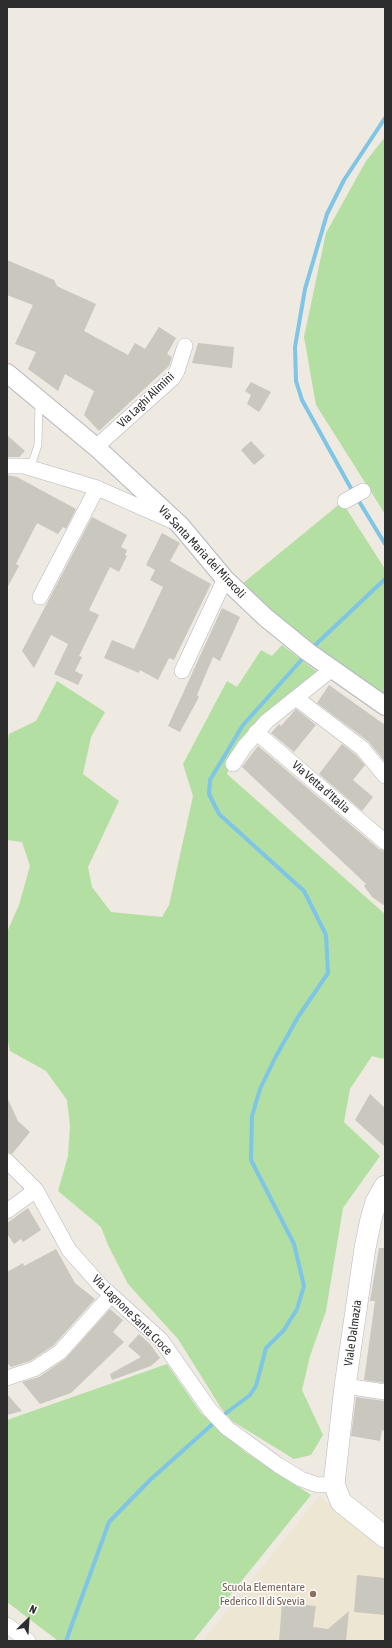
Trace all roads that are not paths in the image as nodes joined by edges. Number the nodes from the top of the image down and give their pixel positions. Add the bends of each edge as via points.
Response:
1 (185, 346) dead end
2 (7, 373) edge
3 (39, 399) junction
4 (96, 447) junction
5 (7, 466) edge
6 (24, 466) junction
7 (97, 488) junction
8 (363, 491) dead end
9 (345, 502) dead end
10 (180, 525) junction
11 (224, 579) junction
12 (40, 597) dead end
13 (332, 669) junction
14 (182, 671) dead end
15 (296, 698) junction
16 (385, 706) edge
17 (256, 732) junction
18 (233, 764) dead end
19 (385, 776) edge
20 (385, 842) edge
21 (7, 1161) edge
22 (385, 1186) edge
23 (36, 1190) junction
24 (7, 1212) edge
25 (111, 1295) junction
26 (7, 1378) edge
27 (345, 1386) junction
28 (385, 1392) edge
29 (334, 1484) junction
30 (385, 1537) edge
31 (7, 1625) edge
32 (28, 1641) edge

1 - 4 street, Via Laghi Alimini via 173,378
2 - 3 street, Via Santa Maria dei Miracoli
3 - 4 street, Via Santa Maria dei Miracoli
3 - 6 lane via 38,445 33,460
4 - 10 street, Via Santa Maria dei Miracoli
5 - 6 street
6 - 7 street
7 - 10 street
7 - 12 street
8 - 9 street
10 - 11 street, Via Santa Maria dei Miracoli
11 - 13 street, Via Santa Maria dei Miracoli via 265,617
11 - 14 street
13 - 15 street
13 - 16 street, Via Santa Maria dei Miracoli
15 - 17 street
15 - 19 street via 362,748
17 - 18 street
17 - 20 street, Via Vetta d'Italia
21 - 23 street, Via Lagnone Santa Croce
22 - 27 main road, Viale Dalmazia via 376,1202 365,1248
23 - 24 street
23 - 25 street, Via Lagnone Santa Croce via 69,1250
25 - 26 street via 60,1352 34,1369
25 - 29 street, Via Lagnone Santa Croce via 161,1340 210,1410 227,1428 301,1479 318,1485
27 - 28 street
27 - 29 main road, Viale Dalmazia
29 - 30 main road via 342,1502
31 - 32 street

